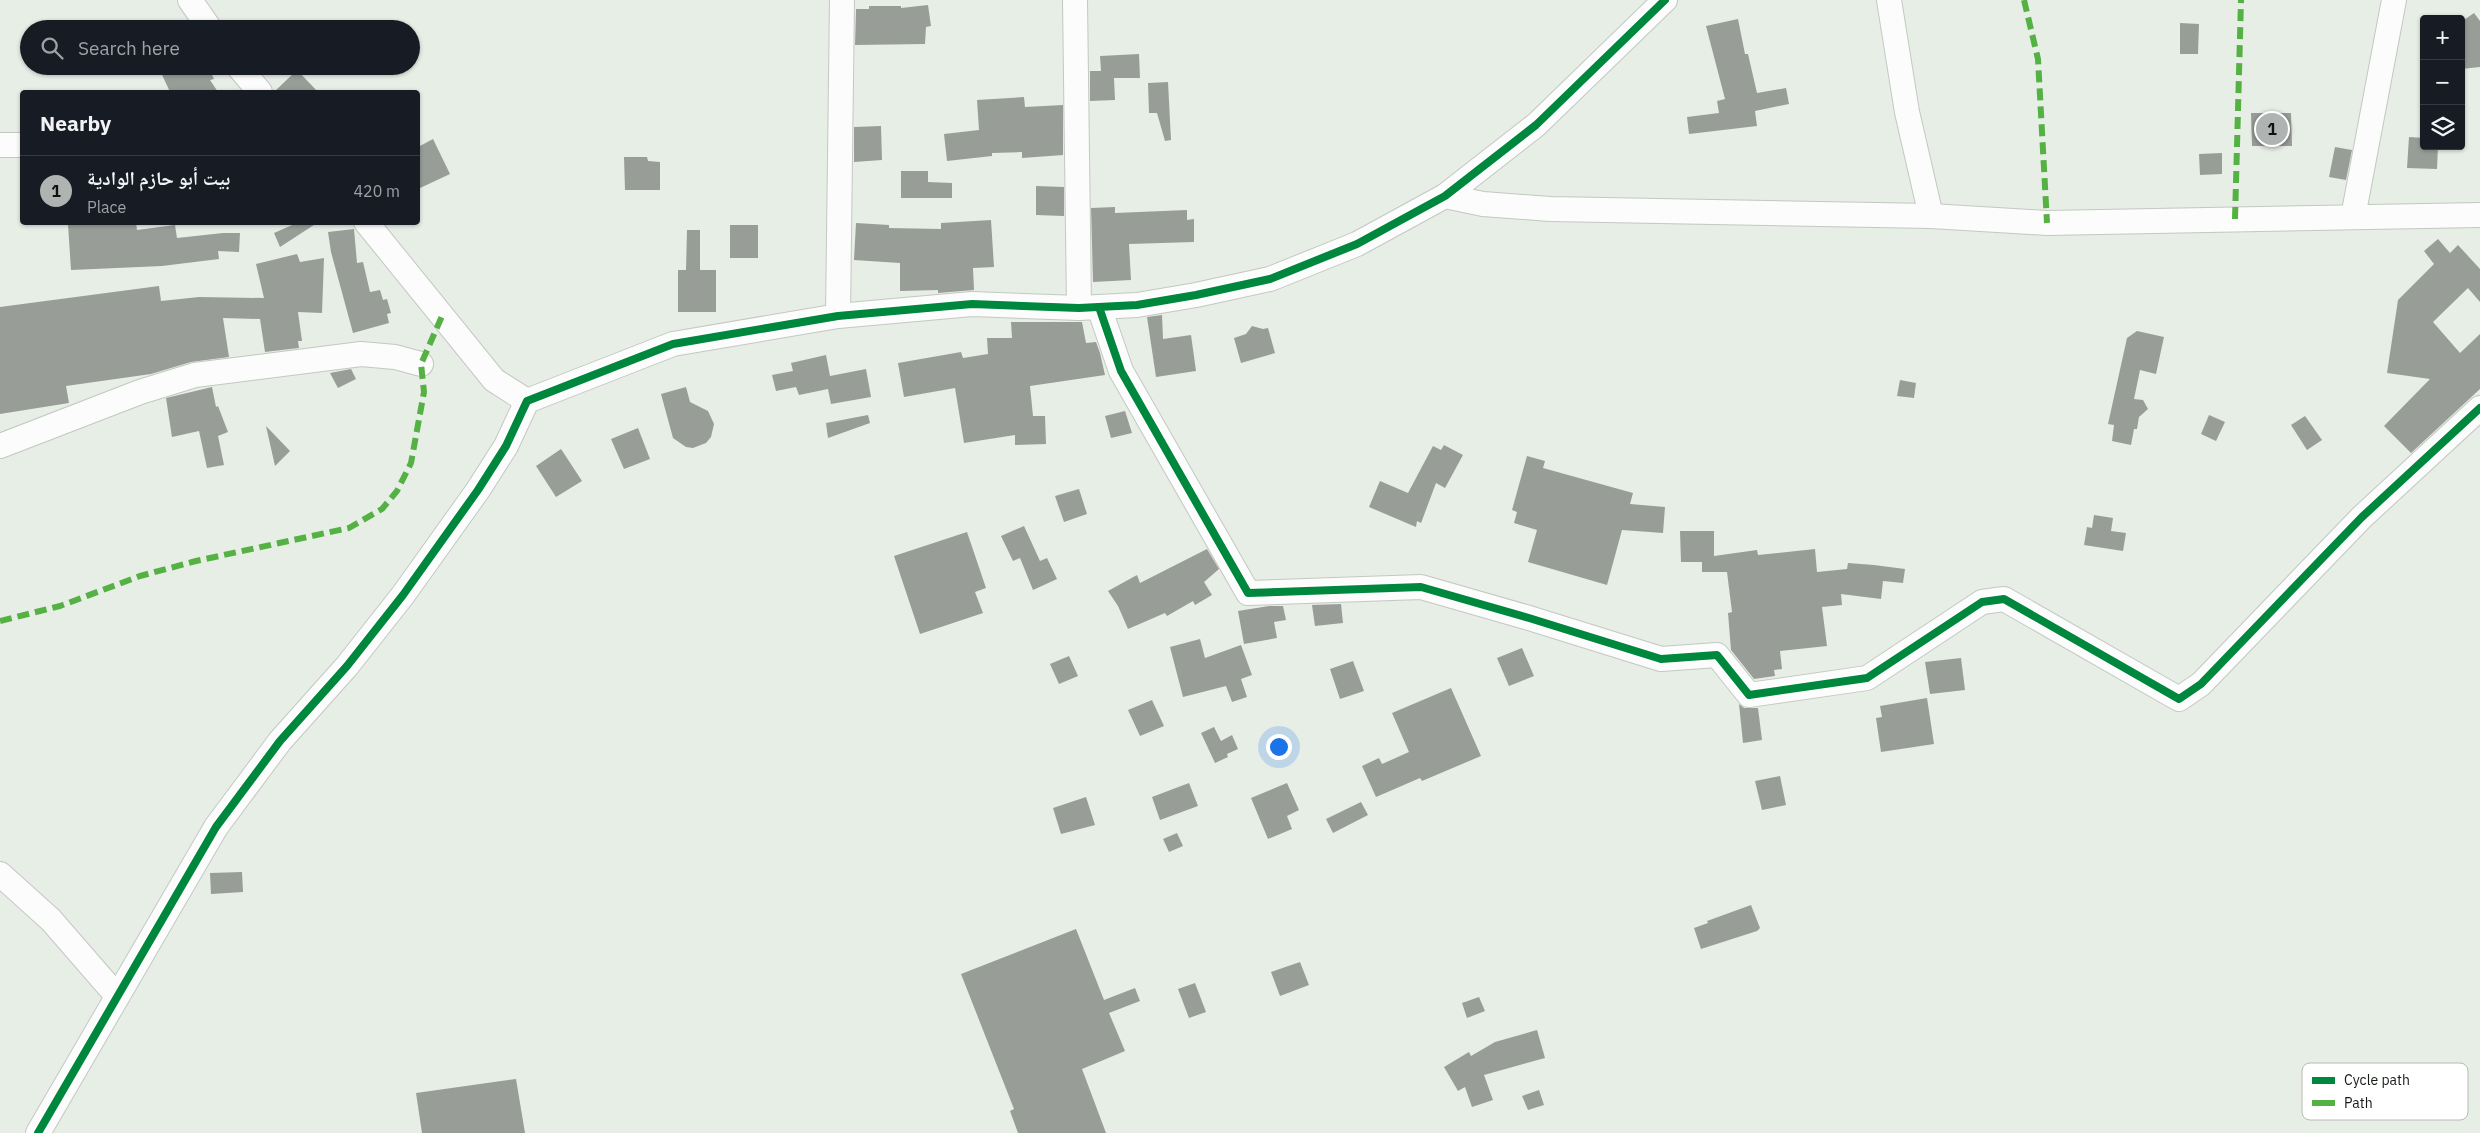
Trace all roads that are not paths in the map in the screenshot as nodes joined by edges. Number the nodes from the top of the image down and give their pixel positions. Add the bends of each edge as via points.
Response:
1 (190, 0) edge
2 (842, 0) edge
3 (1075, 0) edge
4 (1665, 0) edge
5 (1889, 0) edge
6 (2394, 0) edge
7 (204, 20) edge
8 (246, 75) edge
9 (258, 90) edge
10 (0, 145) edge
11 (20, 145) edge
12 (1445, 196) junction
13 (2480, 215) edge
14 (1931, 216) junction
15 (2353, 217) junction
16 (368, 225) edge
17 (1089, 308) junction
18 (838, 316) junction
19 (421, 364) dead end
20 (527, 400) junction
21 (2480, 408) edge
22 (0, 446) edge
23 (0, 874) edge
24 (117, 996) junction
25 (38, 1133) edge

1 - 7 street
2 - 18 street
3 - 17 street
4 - 12 street via 1536,125
5 - 14 street via 1907,112
6 - 15 street
8 - 9 street
10 - 11 street
12 - 14 street via 1483,204 1550,209
12 - 17 street via 1357,244 1270,279 1167,300
13 - 15 street
14 - 15 street via 2047,223
16 - 20 street via 494,380
17 - 18 street via 972,304
17 - 21 street via 1121,371 1248,593 1421,587 1661,659 1717,655 1748,695 1868,678 1982,602 2004,599 2179,699 2201,684 2362,517
18 - 20 street via 672,344
19 - 22 street via 395,357 361,354 195,375 140,392
20 - 24 street via 501,453 403,595 347,666 280,741 216,827
23 - 24 street via 51,920
24 - 25 street

